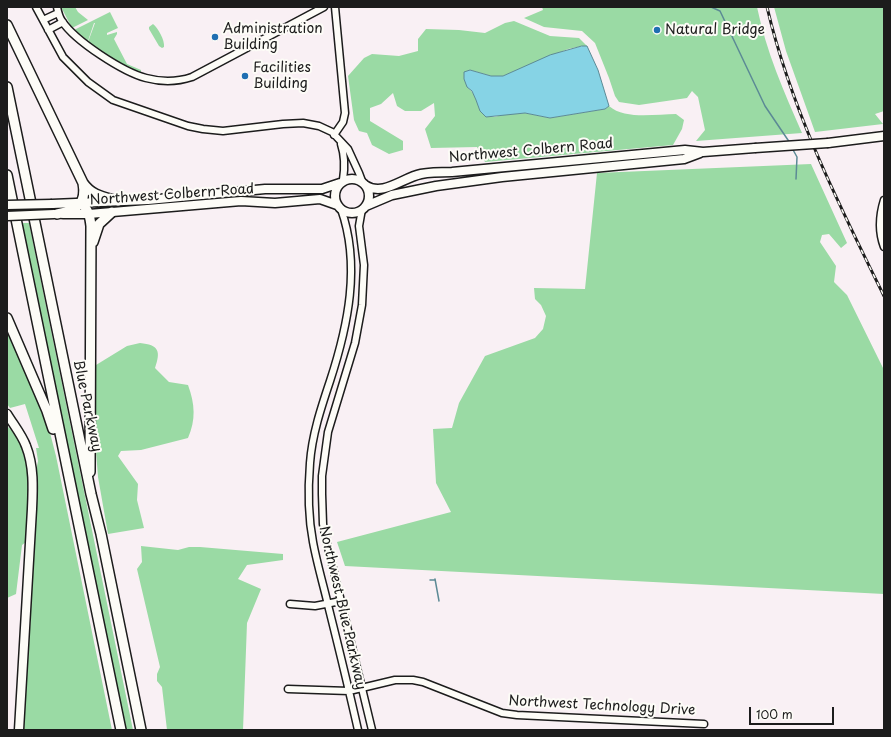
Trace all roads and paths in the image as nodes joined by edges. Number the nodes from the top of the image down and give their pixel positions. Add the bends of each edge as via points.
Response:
1 (36, 7) edge
2 (324, 7) edge
3 (335, 7) edge
4 (57, 10) edge
5 (43, 20) junction
6 (62, 22) junction
7 (7, 25) edge
8 (48, 30) junction
9 (7, 87) edge
10 (334, 134) junction
11 (884, 136) edge
12 (340, 140) junction
13 (703, 152) junction
14 (7, 175) edge
15 (342, 182) junction
16 (82, 183) junction
17 (363, 183) junction
18 (884, 200) edge
19 (118, 201) junction
20 (80, 203) junction
21 (7, 205) edge
22 (339, 207) junction
23 (364, 208) junction
24 (112, 212) junction
25 (56, 214) junction
26 (90, 214) junction
27 (7, 216) edge
28 (884, 247) edge
29 (91, 248) junction
30 (7, 318) edge
31 (7, 414) edge
32 (68, 478) junction
33 (91, 494) junction
34 (341, 600) junction
35 (290, 604) dead end
36 (328, 604) junction
37 (362, 688) junction
38 (288, 689) dead end
39 (349, 691) junction
40 (704, 724) dead end
41 (19, 730) edge
42 (121, 730) edge
43 (140, 730) edge
44 (358, 730) edge
45 (372, 730) edge

1 - 5 street
2 - 6 street via 192,77 179,81 154,79 113,63 74,35
3 - 10 street via 345,113 343,122
4 - 5 street
4 - 6 street
5 - 8 street
6 - 8 street
7 - 16 highway
8 - 10 street via 63,57 88,82 113,100 188,126 223,131 303,123 319,126
9 - 33 highway, Blue Parkway
10 - 12 street
11 - 13 main road, Northwest Colbern Road, bridge via 828,143
12 - 15 street via 345,165
12 - 17 street via 348,149
13 - 17 main road, Northwest Colbern Road via 684,150 430,172 379,189 371,189
13 - 23 main road, Northwest Colbern Road via 684,159 436,186 392,195
14 - 32 highway
15 - 17 main road via 350,179
15 - 19 main road, Northwest Colbern Road via 322,189 265,189
15 - 22 main road via 335,193
16 - 19 highway via 97,196
16 - 20 highway via 84,196
17 - 23 main road via 369,195
18 - 28 street via 880,215
19 - 20 main road, Northwest Colbern Road
20 - 21 main road, Northwest Colbern Road, bridge
20 - 25 highway via 76,208
20 - 26 highway
22 - 23 main road via 351,213
22 - 24 main road, Northwest Colbern Road via 328,201 314,199 275,203 241,201
22 - 36 street, Northwest Blue Parkway via 347,225 350,256 348,310 344,333 317,423 309,475 313,541
23 - 34 street, Northwest Blue Parkway via 358,226 364,265 362,305 355,343 328,432 322,476 324,524
24 - 26 main road, Northwest Colbern Road
24 - 29 highway via 99,224
25 - 26 main road, Northwest Colbern Road
25 - 27 main road, Northwest Colbern Road, bridge
26 - 29 highway
29 - 33 highway
30 - 32 highway via 48,411
31 - 41 main road via 26,445 33,476
32 - 42 highway
33 - 43 highway, Blue Parkway
34 - 36 street
34 - 37 street, Northwest Blue Parkway
35 - 36 street
36 - 39 street, Northwest Blue Parkway
37 - 39 street, Northwest Technology Drive
37 - 40 street, Northwest Technology Drive via 395,680 413,680 502,713
37 - 45 street, Northwest Blue Parkway
38 - 39 street, Northwest Technology Drive
39 - 44 street, Northwest Blue Parkway

